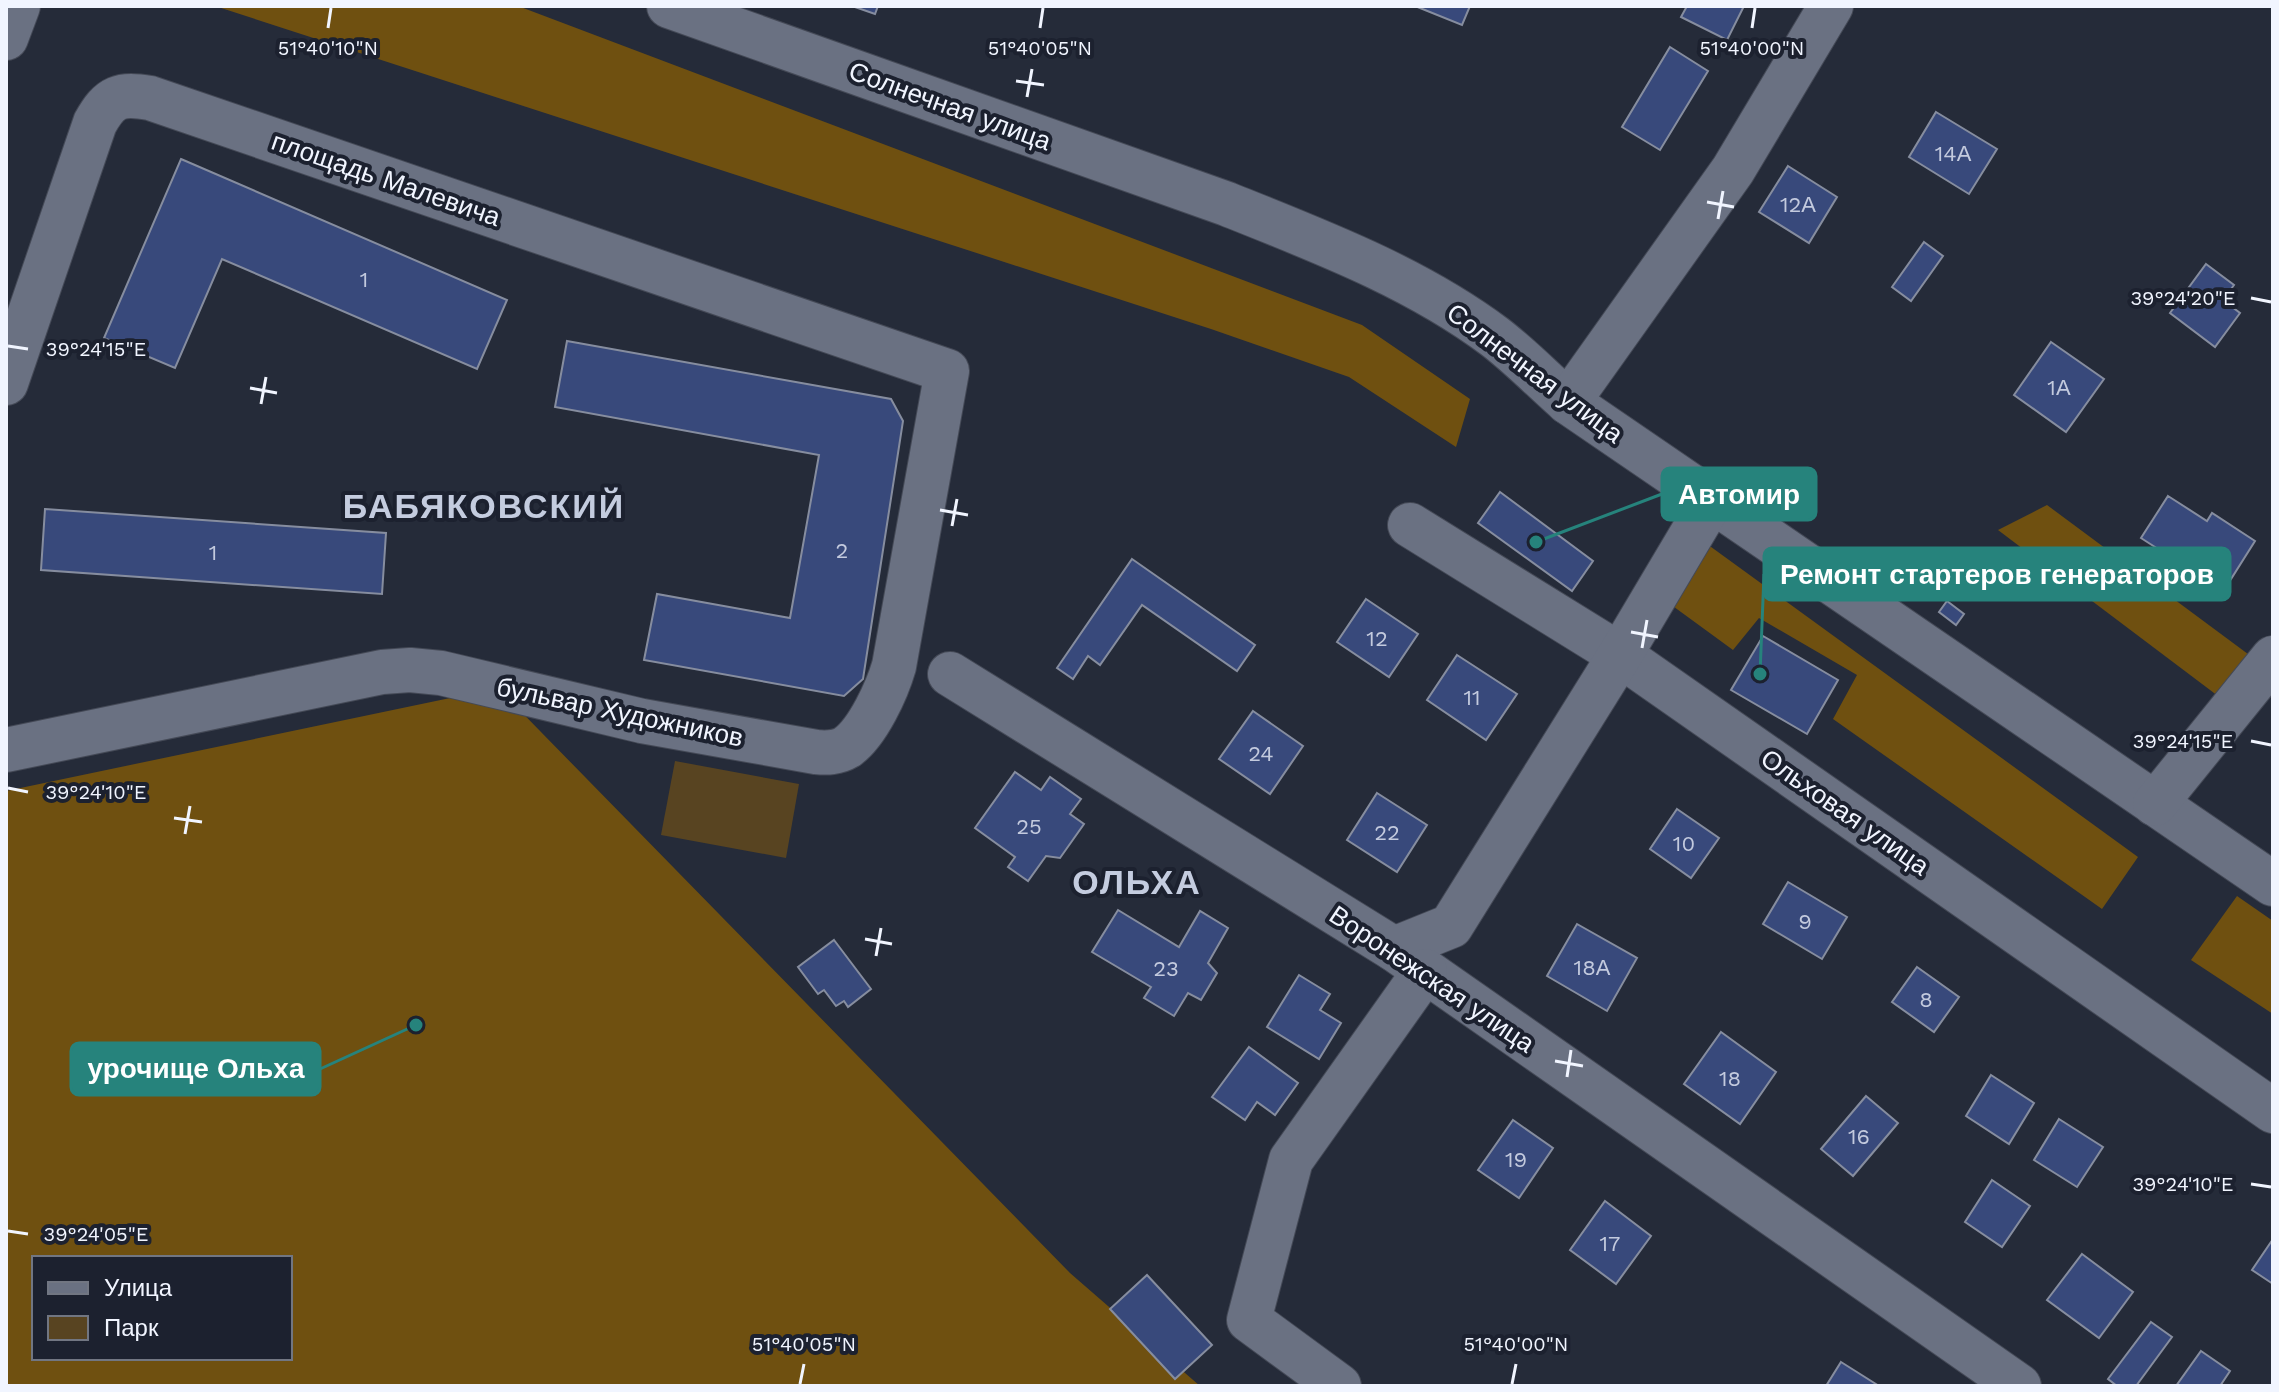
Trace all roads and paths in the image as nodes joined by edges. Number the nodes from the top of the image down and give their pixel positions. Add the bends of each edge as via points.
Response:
1 (669, 6) edge
2 (1831, 6) edge
3 (947, 371) joint
4 (6, 383) edge
5 (1568, 402) junction
6 (1712, 500) junction
7 (1410, 525) dead end
8 (1620, 655) junction
9 (2273, 658) edge
10 (950, 674) dead end
11 (6, 750) edge
12 (2155, 804) junction
13 (2273, 884) edge
14 (1410, 960) junction
15 (2273, 1111) edge
16 (1339, 1386) edge
17 (2019, 1386) edge

1 - 5 street, Солнечная улица via 1312,238 1405,280 1495,337
2 - 5 street via 1733,170
3 - 4 street, площадь Малевича via 133,95 119,96 104,106 95,123
3 - 11 street, бульвар Художников via 887,691 848,746 833,753 642,721 410,670
5 - 6 street, Солнечная улица
6 - 8 street
6 - 12 street, Солнечная улица
7 - 8 street, Ольховая улица
8 - 14 street via 1451,926
8 - 15 street, Ольховая улица
9 - 12 street
10 - 14 street, Воронежская улица
12 - 13 street, Солнечная улица
14 - 16 street via 1291,1160 1249,1320
14 - 17 street, Воронежская улица

